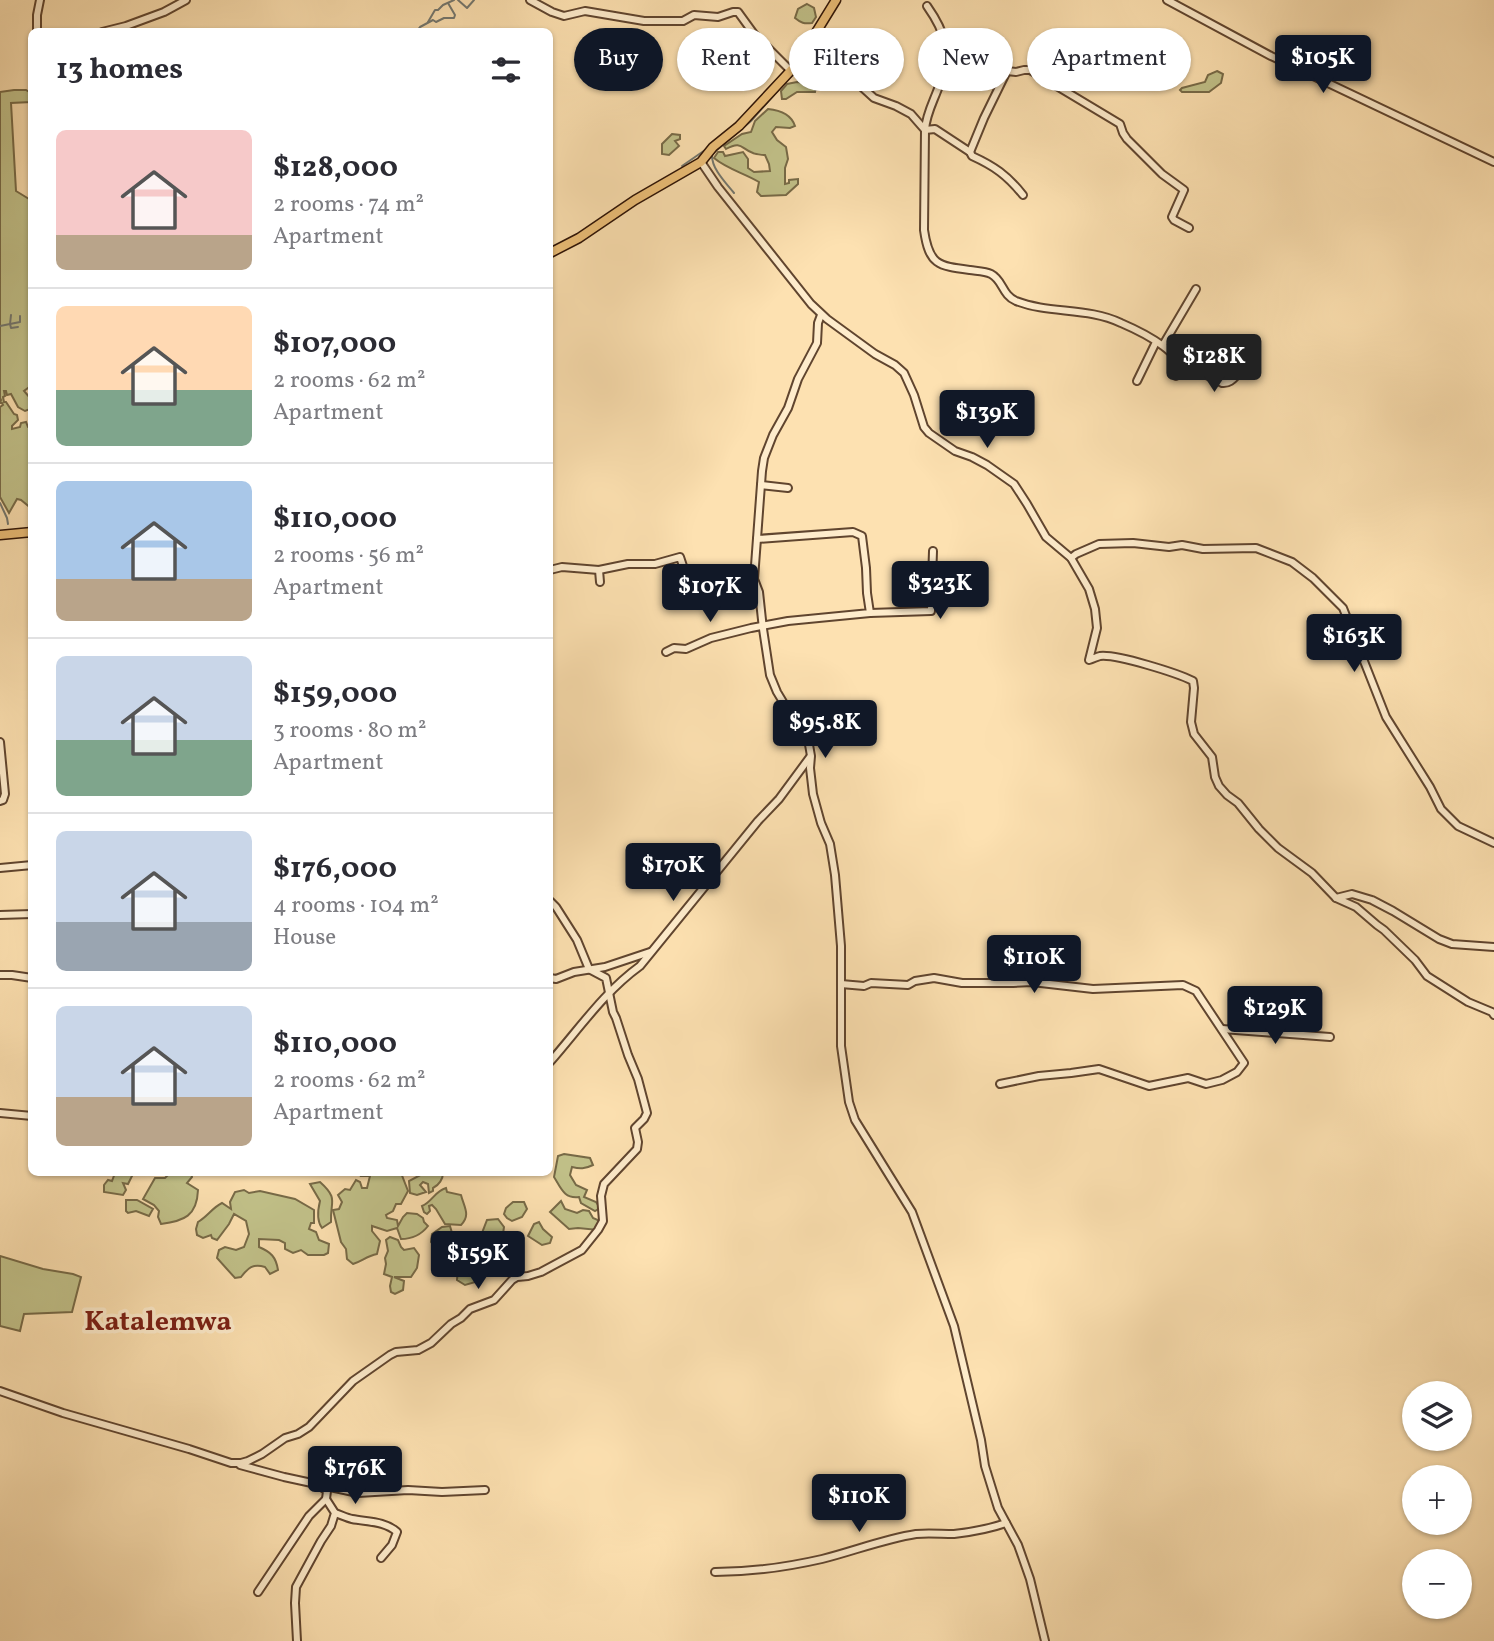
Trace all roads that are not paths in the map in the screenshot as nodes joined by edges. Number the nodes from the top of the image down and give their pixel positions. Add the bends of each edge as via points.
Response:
1 (40, 0) edge
2 (186, 0) edge
3 (530, 0) edge
4 (836, 0) edge
5 (1167, 0) edge
6 (926, 6) dead end
7 (37, 28) edge
8 (118, 28) edge
9 (819, 28) edge
10 (789, 69) edge
11 (789, 73) edge
12 (866, 91) edge
13 (925, 130) junction
14 (970, 152) junction
15 (701, 162) junction
16 (1494, 162) edge
17 (1023, 195) dead end
18 (1188, 228) dead end
19 (553, 252) edge
20 (1196, 289) dead end
21 (821, 315) junction
22 (1156, 342) junction
23 (1163, 345) junction
24 (1184, 363) junction
25 (1239, 373) dead end
26 (1176, 376) dead end
27 (1137, 381) dead end
28 (761, 485) junction
29 (789, 488) dead end
30 (28, 532) edge
31 (0, 535) edge
32 (757, 539) junction
33 (933, 551) dead end
34 (1072, 558) junction
35 (553, 569) edge
36 (598, 570) junction
37 (754, 579) junction
38 (600, 582) dead end
39 (870, 613) junction
40 (762, 626) junction
41 (666, 652) dead end
42 (0, 741) edge
43 (811, 756) junction
44 (0, 801) edge
45 (1494, 844) edge
46 (28, 865) edge
47 (0, 868) edge
48 (1336, 898) junction
49 (553, 904) edge
50 (28, 914) edge
51 (0, 915) edge
52 (1494, 947) edge
53 (652, 951) junction
54 (589, 969) junction
55 (0, 975) edge
56 (28, 977) edge
57 (553, 978) edge
58 (841, 984) junction
59 (609, 993) junction
60 (1494, 1015) edge
61 (1222, 1029) junction
62 (1330, 1037) dead end
63 (553, 1058) edge
64 (1000, 1084) dead end
65 (0, 1113) edge
66 (28, 1116) edge
67 (0, 1391) edge
68 (231, 1463) junction
69 (318, 1484) junction
70 (485, 1490) dead end
71 (326, 1499) junction
72 (335, 1513) junction
73 (1006, 1523) junction
74 (381, 1558) dead end
75 (715, 1572) dead end
76 (258, 1592) dead end
77 (297, 1641) edge
78 (1045, 1641) edge

1 - 7 street
2 - 8 street
3 - 10 street via 564,16 585,11 644,21 738,12
4 - 9 main road
5 - 16 street via 1271,56
6 - 13 street via 940,27 947,50
11 - 15 main road
12 - 13 street via 911,114
13 - 14 street via 935,129
13 - 22 street via 924,230 934,260 948,267 992,274 1009,298 1018,302 1105,316
14 - 17 street via 1009,178
14 - 18 street via 1007,71 1030,70 1121,124 1128,139 1184,190 1172,217
15 - 19 main road
15 - 21 street
20 - 23 street
21 - 28 street via 817,343 764,458
21 - 34 street via 904,373 929,433 1014,484 1046,537
22 - 23 street
22 - 27 street
23 - 24 street
24 - 25 street via 1225,383
24 - 26 street
28 - 29 street
28 - 32 street
30 - 31 main road
32 - 37 street
32 - 39 street via 853,532 862,536
33 - 39 street via 931,611
34 - 45 street via 1099,544 1133,543 1256,548 1292,562 1343,608 1386,716 1441,809 1458,826
34 - 48 street via 1095,609 1097,628 1089,660 1100,656 1126,659 1193,681 1191,722 1194,734 1212,757 1219,786 1272,843
35 - 36 street
36 - 37 street via 680,557 685,572 699,588 753,587
36 - 38 street
37 - 40 street
39 - 40 street
40 - 41 street
40 - 43 street via 777,692 802,727
42 - 44 street via 5,794
43 - 53 street
43 - 58 street via 813,794 835,875
46 - 47 street
48 - 52 street via 1352,894 1372,900 1451,944
48 - 60 street via 1356,907 1384,930 1427,976
49 - 54 street via 577,940
50 - 51 street
53 - 54 street
53 - 59 street
54 - 57 street
54 - 59 street via 606,978
55 - 56 street
58 - 61 street via 908,985 934,978 1093,989 1183,985 1196,991
58 - 73 street via 841,1046 849,1102 855,1120 912,1212 954,1326 985,1466
59 - 63 street
59 - 68 street via 647,1113 635,1128 637,1149 604,1184 603,1221 582,1250 541,1272 512,1280 494,1300 470,1309 431,1343 418,1350 396,1352 353,1381 309,1427 248,1461
61 - 62 street
61 - 64 street via 1244,1063 1237,1072 1206,1084 1188,1078 1149,1086 1099,1069
65 - 66 street
67 - 68 street
68 - 69 street
69 - 70 street via 358,1493
69 - 71 street via 327,1492
71 - 72 street
71 - 76 street via 309,1516
72 - 74 street via 390,1526 397,1532
72 - 77 street via 296,1587
73 - 75 street via 954,1534 917,1534 790,1566
73 - 78 street via 1030,1579

